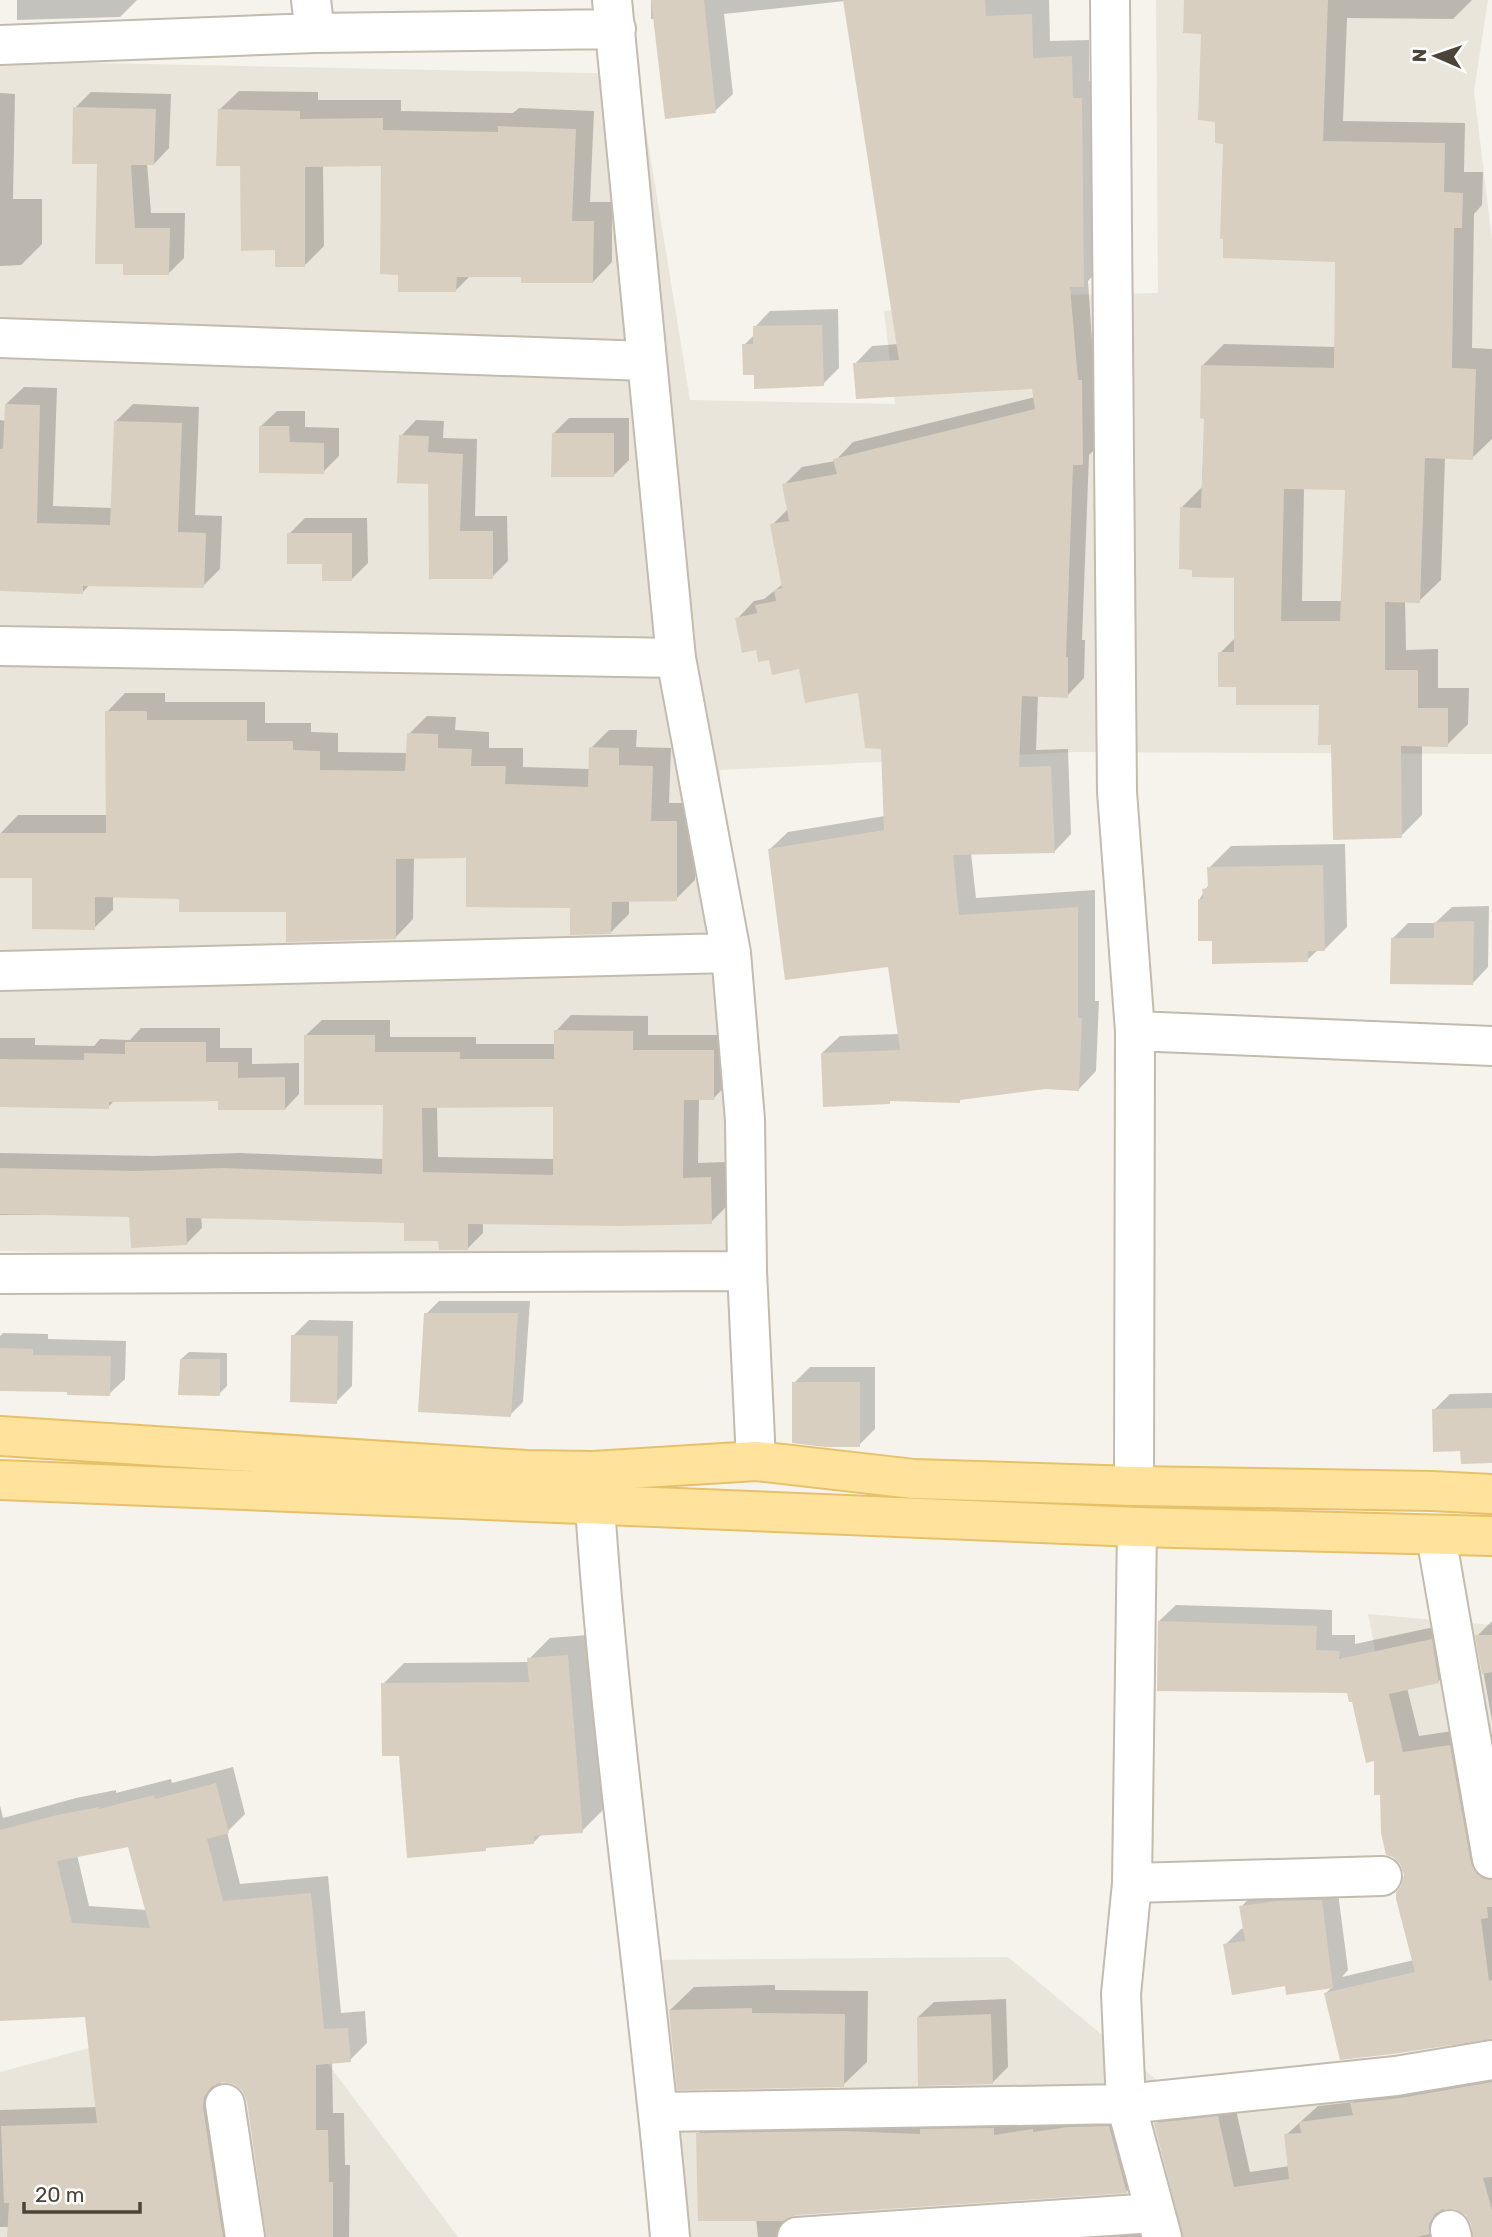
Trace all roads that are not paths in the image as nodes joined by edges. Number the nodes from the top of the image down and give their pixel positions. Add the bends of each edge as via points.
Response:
1 (1110, 0) edge
2 (614, 15) edge
3 (313, 16) edge
4 (0, 45) edge
5 (0, 338) edge
6 (646, 361) junction
7 (0, 646) edge
8 (676, 658) junction
9 (731, 953) junction
10 (0, 971) edge
11 (1135, 1031) junction
12 (1492, 1046) edge
13 (747, 1271) junction
14 (0, 1273) edge
15 (0, 1437) edge
16 (756, 1461) junction
17 (0, 1480) edge
18 (1134, 1486) junction
19 (1492, 1494) edge
20 (595, 1506) junction
21 (1137, 1527) junction
22 (1436, 1536) junction
23 (1492, 1536) edge
24 (1492, 1859) edge
25 (1382, 1876) dead end
26 (1132, 1883) junction
27 (1492, 2060) edge
28 (225, 2104) dead end
29 (1126, 2104) junction
30 (659, 2112) junction
31 (1158, 2225) edge
32 (245, 2237) edge
33 (670, 2237) edge
34 (797, 2237) edge

1 - 11 street via 1117,792
2 - 3 street
2 - 6 street
3 - 4 street
5 - 6 street
6 - 8 street
7 - 8 street
8 - 9 street
9 - 10 street
9 - 13 street via 745,1120
11 - 12 street
11 - 18 street
13 - 14 street
13 - 16 street
15 - 16 main road via 526,1470 593,1471
16 - 18 main road via 914,1479
17 - 20 main road
18 - 19 main road
20 - 21 main road
20 - 30 street
21 - 22 main road
21 - 26 street
22 - 23 main road
22 - 24 street
25 - 26 street
26 - 29 street via 1121,1994
27 - 29 street via 1396,2076
28 - 32 street
29 - 30 street
29 - 31 street
30 - 33 street
31 - 34 street

